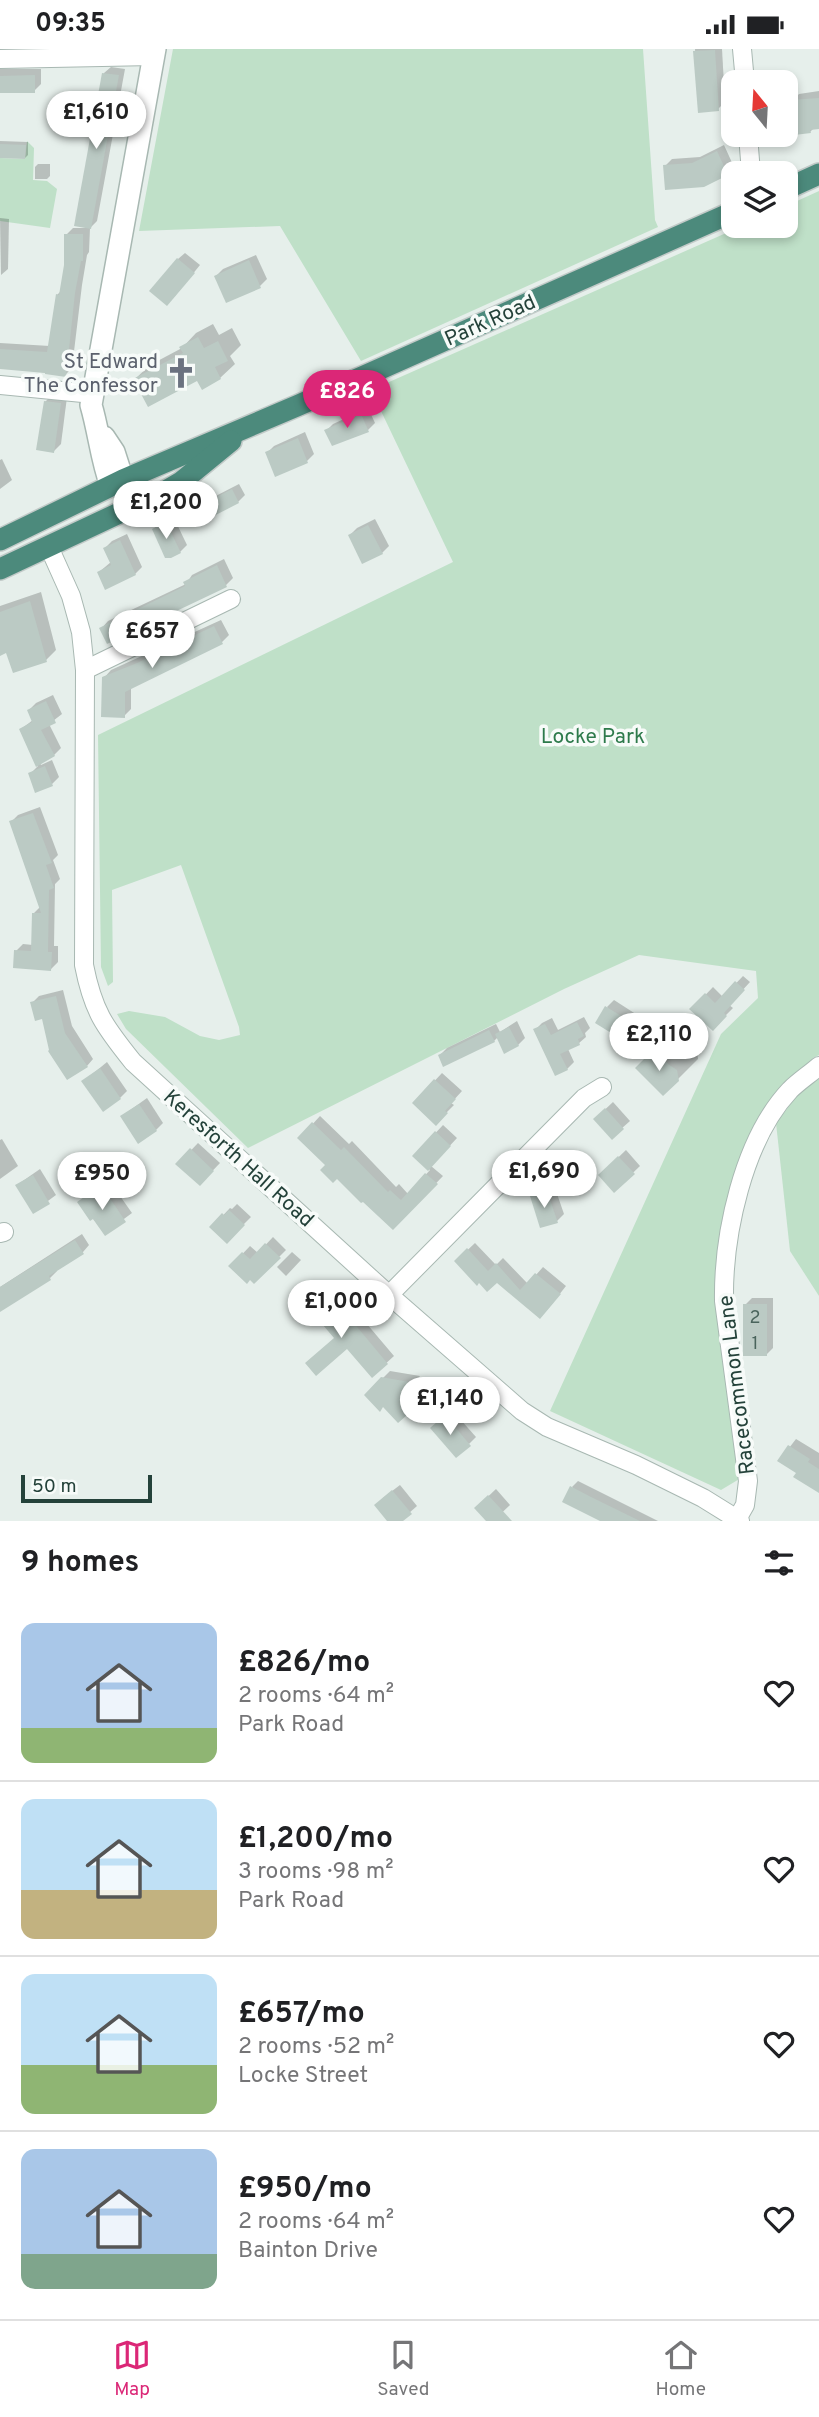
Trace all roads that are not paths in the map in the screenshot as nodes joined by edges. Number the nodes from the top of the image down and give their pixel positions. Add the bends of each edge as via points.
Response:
1 (742, 49) edge
2 (154, 53) edge
3 (0, 59) edge
4 (744, 70) edge
5 (819, 174) edge
6 (798, 184) edge
7 (721, 217) edge
8 (0, 385) edge
9 (93, 394) junction
10 (246, 428) junction
11 (117, 483) junction
12 (128, 508) junction
13 (44, 519) junction
14 (0, 540) edge
15 (54, 545) junction
16 (0, 569) edge
17 (231, 599) dead end
18 (85, 670) junction
19 (819, 1066) edge
20 (602, 1087) dead end
21 (389, 1296) junction
22 (738, 1520) edge

1 - 4 street
2 - 3 street
2 - 9 street
5 - 6 highway
7 - 10 highway, Park Road
8 - 9 street
9 - 11 street via 100,449
10 - 11 highway, Park Road
10 - 12 highway, Park Road via 181,482
11 - 12 highway
11 - 13 highway, Park Road
12 - 15 highway, Park Road
13 - 14 highway, Park Road
13 - 15 highway
15 - 16 highway, Park Road
15 - 18 street, Keresforth Hall Road via 68,565
17 - 18 street
18 - 21 street, Keresforth Hall Road via 84,965 94,1007 133,1062
19 - 22 street, Racecommon Lane via 790,1090 761,1131 745,1171 726,1253 724,1301 748,1481
20 - 21 street via 584,1098
21 - 22 street, Keresforth Hall Road via 522,1411 547,1427 702,1497

